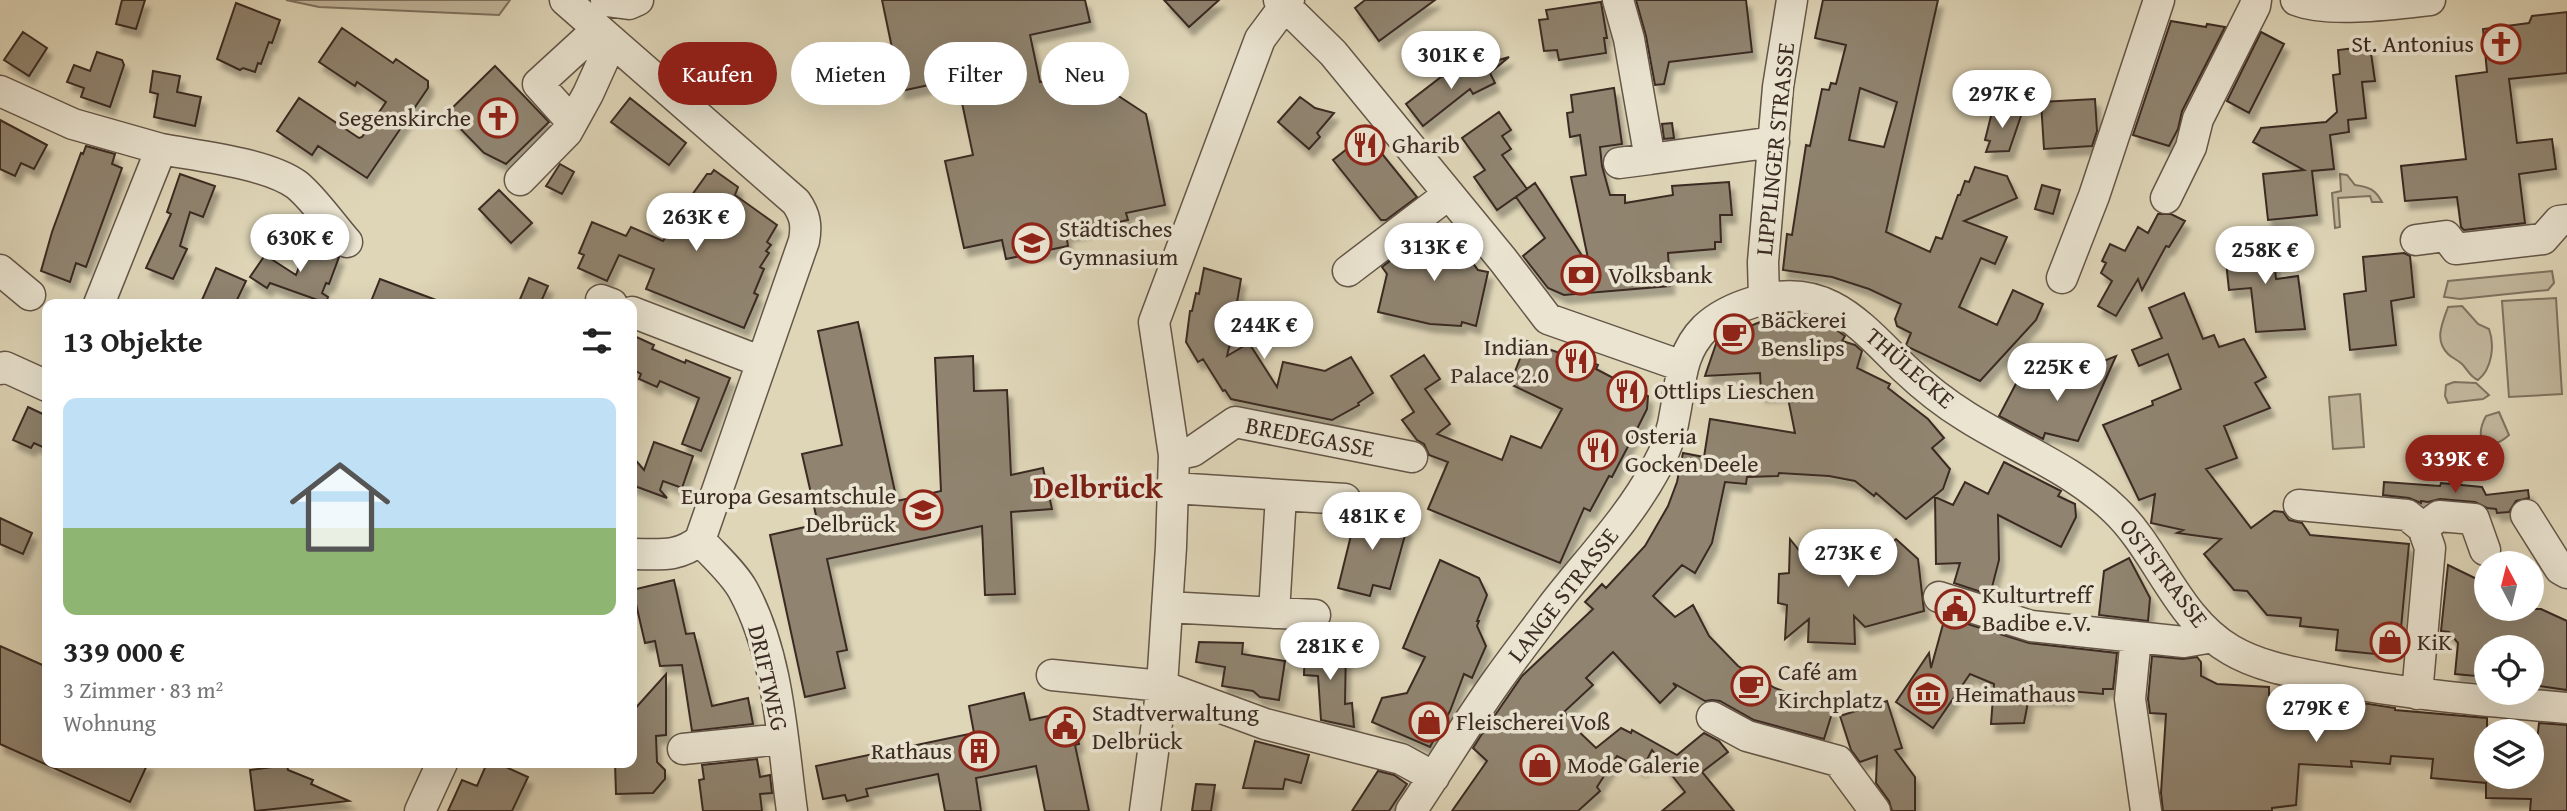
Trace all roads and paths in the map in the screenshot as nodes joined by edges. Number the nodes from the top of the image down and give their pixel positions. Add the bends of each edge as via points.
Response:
1 (565, 0) edge
2 (638, 0) edge
3 (1618, 0) edge
4 (1792, 0) edge
5 (2159, 0) edge
6 (2256, 0) edge
7 (2296, 0) edge
8 (2430, 0) edge
9 (1284, 1) edge
10 (602, 18) edge
11 (0, 91) edge
12 (572, 122) junction
13 (1774, 142) junction
14 (161, 149) junction
15 (1650, 159) junction
16 (1619, 163) dead end
17 (520, 180) dead end
18 (1449, 194) junction
19 (2166, 198) dead end
20 (2567, 220) edge
21 (2416, 240) dead end
22 (347, 242) dead end
23 (0, 270) edge
24 (1348, 271) dead end
25 (2062, 278) dead end
26 (30, 295) dead end
27 (101, 299) edge
28 (1764, 299) junction
29 (637, 314) edge
30 (762, 362) junction
31 (1682, 366) junction
32 (0, 369) edge
33 (42, 384) edge
34 (1174, 455) junction
35 (1412, 457) dead end
36 (1173, 488) junction
37 (2093, 491) joint
38 (1281, 495) junction
39 (1345, 499) dead end
40 (2299, 505) dead end
41 (2526, 515) dead end
42 (2423, 527) junction
43 (700, 540) junction
44 (2485, 550) dead end
45 (637, 554) edge
46 (2567, 573) edge
47 (1939, 597) dead end
48 (1167, 607) junction
49 (1274, 613) junction
50 (1315, 615) dead end
51 (2136, 637) junction
52 (2213, 637) junction
53 (1052, 675) dead end
54 (1162, 686) junction
55 (2417, 694) junction
56 (2567, 708) edge
57 (1712, 717) dead end
58 (782, 740) junction
59 (683, 749) dead end
60 (440, 768) edge
61 (1434, 777) junction
62 (420, 811) edge
63 (792, 811) edge
64 (1145, 811) edge
65 (1411, 811) edge
66 (1875, 811) edge
67 (2146, 811) edge

1 - 10 street
2 - 10 street
3 - 15 street
4 - 13 street, LIPPLINGER STRASSE
5 - 25 street
6 - 19 street
7 - 8 street via 2332,5
9 - 18 street
9 - 34 street via 1260,39 1154,322
10 - 12 street
10 - 12 street via 538,84
10 - 30 street via 803,213 804,241
11 - 14 street via 73,124
12 - 17 street
13 - 15 street
13 - 28 street, LIPPLINGER STRASSE
14 - 22 street via 275,174 297,186
14 - 27 street
15 - 16 street
18 - 24 street
18 - 31 street via 1548,318
20 - 21 street via 2559,221 2543,239 2456,249 2446,236
23 - 26 street
28 - 31 street via 1708,325 1691,345
28 - 37 street, THÜLECKE via 1793,297 1838,307 1873,334 1932,393
29 - 30 street
30 - 43 street
31 - 61 street, LANGE STRASSE via 1671,435 1658,465 1609,538 1497,679
32 - 33 street via 5,367
34 - 35 street, BREDEGASSE via 1193,451 1235,422
34 - 36 street
36 - 38 street
36 - 48 street
37 - 52 street, OSTSTRASSE via 2117,511
38 - 39 street
38 - 49 street
40 - 42 street via 2407,515
41 - 46 street
42 - 44 street via 2439,516 2474,519
42 - 55 street via 2430,548
43 - 45 street via 687,551
43 - 58 street, DRIFTWEG via 742,587 764,635
47 - 51 street via 2031,626
48 - 49 street
48 - 54 street
49 - 50 street
51 - 52 street via 2184,642
51 - 67 street via 2130,699
52 - 55 street, OSTSTRASSE via 2233,651 2282,670
53 - 54 street
54 - 61 street via 1265,724 1401,759
54 - 64 street
55 - 56 street, OSTSTRASSE
57 - 66 street via 1747,736 1839,761
58 - 59 street
58 - 63 street, DRIFTWEG
60 - 62 street
61 - 65 street, LANGE STRASSE

